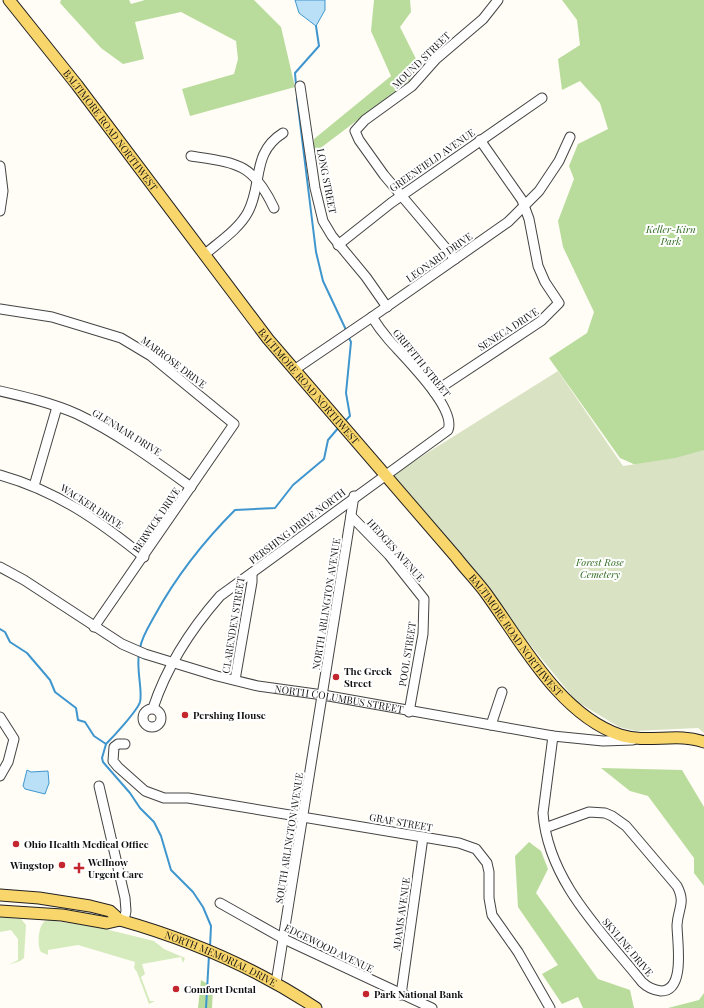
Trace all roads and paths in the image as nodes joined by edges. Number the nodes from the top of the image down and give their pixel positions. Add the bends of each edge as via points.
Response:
1 (9, 0) edge
2 (498, 0) edge
3 (300, 86) dead end
4 (542, 98) dead end
5 (283, 133) dead end
6 (570, 137) dead end
7 (480, 140) junction
8 (191, 156) dead end
9 (0, 166) edge
10 (257, 178) junction
11 (402, 195) junction
12 (0, 206) edge
13 (525, 207) junction
14 (274, 208) dead end
15 (338, 244) junction
16 (204, 255) junction
17 (455, 259) junction
18 (387, 307) junction
19 (0, 309) edge
20 (372, 318) junction
21 (294, 370) junction
22 (0, 391) edge
23 (434, 392) junction
24 (58, 407) junction
25 (234, 424) joint
26 (450, 425) joint
27 (0, 475) edge
28 (385, 475) junction
29 (34, 486) junction
30 (191, 487) junction
31 (354, 496) junction
32 (351, 516) junction
33 (144, 557) junction
34 (0, 567) edge
35 (252, 573) junction
36 (424, 599) joint
37 (94, 627) junction
38 (173, 662) junction
39 (235, 680) junction
40 (502, 692) dead end
41 (323, 695) junction
42 (153, 708) dead end
43 (409, 712) junction
44 (0, 717) edge
45 (491, 725) junction
46 (553, 736) junction
47 (638, 739) junction
48 (704, 742) edge
49 (124, 744) dead end
50 (0, 776) edge
51 (99, 786) dead end
52 (304, 817) junction
53 (544, 828) junction
54 (423, 837) junction
55 (0, 895) edge
56 (220, 903) dead end
57 (0, 911) edge
58 (122, 921) junction
59 (284, 939) junction
60 (276, 983) junction
61 (401, 995) junction
62 (316, 1008) edge
63 (432, 1008) edge
64 (550, 1008) edge

1 - 16 main road, BALTIMORE ROAD NORTHWEST via 77,85
2 - 11 street, MOUND STREET via 483,19 436,59 412,86 365,120 355,132 373,161
3 - 15 street, LONG STREET via 318,202 323,221
4 - 7 street, GREENFIELD AVENUE
5 - 10 street via 267,149 259,164
6 - 13 street, LEONARD DRIVE via 550,177
7 - 11 street, GREENFIELD AVENUE
7 - 13 street, SENECA DRIVE via 516,190
8 - 10 street via 232,163 248,170
9 - 12 street via 3,186
10 - 14 street
10 - 16 street via 251,204 244,218
11 - 15 street, GREENFIELD AVENUE
11 - 17 street
13 - 17 street, LEONARD DRIVE
13 - 23 street, SENECA DRIVE via 538,266 559,303 540,321
15 - 18 street, LONG STREET
16 - 21 main road, BALTIMORE ROAD NORTHWEST
17 - 18 street, LEONARD DRIVE
18 - 20 street, LEONARD DRIVE
19 - 25 street, MARROSE DRIVE via 52,317 120,338 151,356
20 - 21 street, LEONARD DRIVE
20 - 23 street, GRIFFITH STREET
21 - 28 main road, BALTIMORE ROAD NORTHWEST
22 - 24 street, GLENMAR DRIVE
23 - 26 street, GRIFFITH STREET via 445,409
24 - 29 street
24 - 30 street, GLENMAR DRIVE via 106,430
25 - 30 street, BERWICK DRIVE
26 - 28 street, PERSHING DRIVE NORTH via 442,435
27 - 29 street, WACKER DRIVE
28 - 31 street, PERSHING DRIVE NORTH
28 - 47 main road, BALTIMORE ROAD NORTHWEST via 484,591 531,658 567,698 594,722 618,734
29 - 33 street, WACKER DRIVE via 66,500
30 - 33 street, BERWICK DRIVE
31 - 32 street, NORTH ARLINGTON AVENUE
31 - 35 street, PERSHING DRIVE NORTH
32 - 36 street, HEDGES AVENUE via 389,555
32 - 41 street, NORTH ARLINGTON AVENUE
33 - 37 street, BERWICK DRIVE
34 - 37 street, NORTH COLUMBUS STREET
35 - 38 street, PERSHING DRIVE NORTH via 220,596 198,623
35 - 39 street, CLARENDEN STREET
36 - 43 street, POOL STREET via 423,634
37 - 38 street, NORTH COLUMBUS STREET via 139,651
38 - 39 street, NORTH COLUMBUS STREET
38 - 42 street, PERSHING DRIVE NORTH via 168,668
39 - 41 street, NORTH COLUMBUS STREET via 258,686
40 - 45 street
41 - 43 street, NORTH COLUMBUS STREET
41 - 52 street, SOUTH ARLINGTON AVENUE
43 - 45 street, NORTH COLUMBUS STREET
44 - 50 street via 14,739 8,762
45 - 46 street, NORTH COLUMBUS STREET
46 - 47 street, NORTH COLUMBUS STREET via 603,741
46 - 53 street, SKYLINE DRIVE via 544,804
47 - 48 main road, NORTH COLUMBUS STREET via 690,738
49 - 52 street, GRAF STREET via 116,744 113,761 144,791 164,798 188,798
51 - 58 street via 125,898 126,911
52 - 54 street, GRAF STREET
52 - 59 street, SOUTH ARLINGTON AVENUE
53 - 53 street, SKYLINE DRIVE via 588,812 612,816 626,826 677,886 682,898 677,924 678,970 675,982 668,989 656,990 642,982 582,909 557,864
54 - 61 street, ADAMS AVENUE
54 - 64 street, GRAF STREET via 459,843 476,849 482,855 489,872 492,916 521,957
55 - 58 main road, NORTH MEMORIAL DRIVE via 90,906 110,911
56 - 59 street, EDGEWOOD AVENUE
57 - 58 main road, NORTH MEMORIAL DRIVE via 62,915 107,923
58 - 60 main road, NORTH MEMORIAL DRIVE via 199,945
59 - 60 street, SOUTH ARLINGTON AVENUE
59 - 61 street, EDGEWOOD AVENUE
60 - 62 main road, NORTH MEMORIAL DRIVE
61 - 63 street, EDGEWOOD AVENUE

